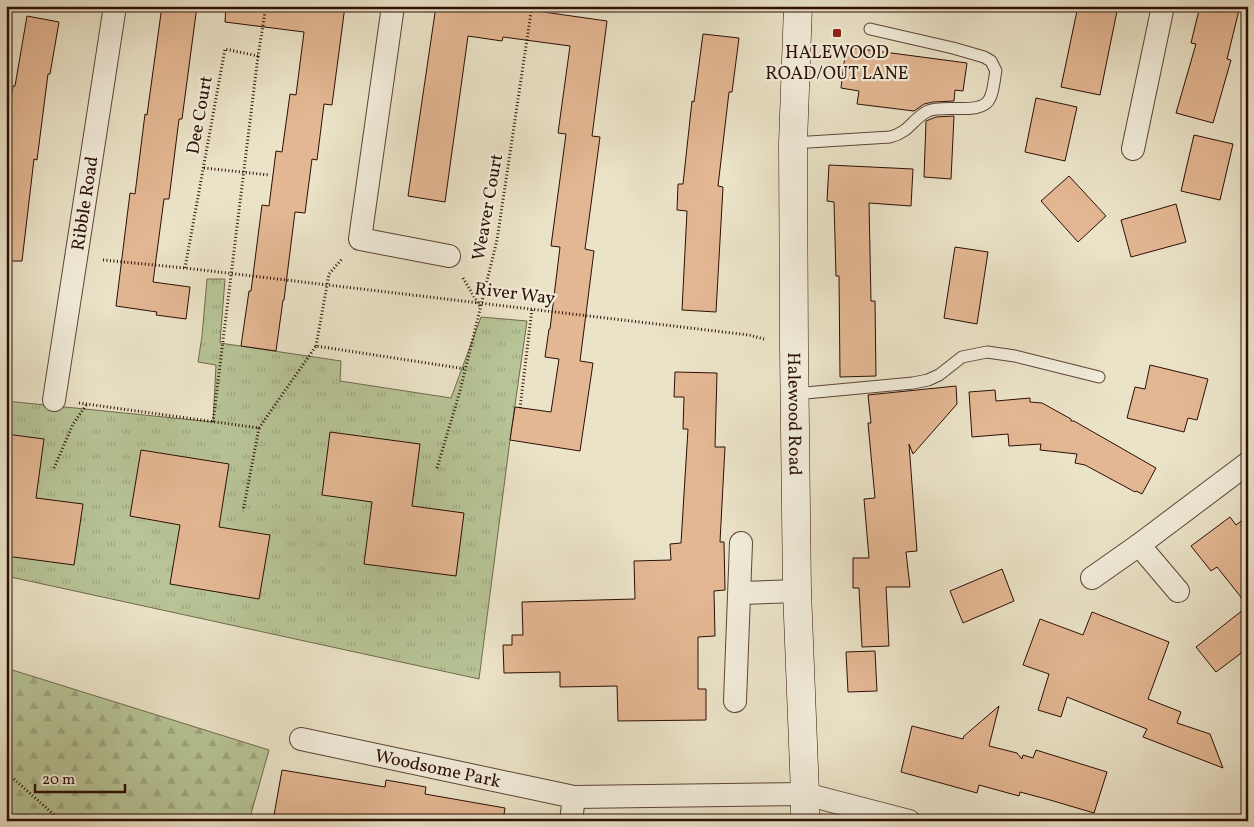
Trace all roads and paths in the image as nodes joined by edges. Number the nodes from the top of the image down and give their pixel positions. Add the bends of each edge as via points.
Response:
1 (115, 6) edge
2 (266, 6) edge
3 (393, 6) edge
4 (532, 6) edge
5 (798, 6) edge
6 (1164, 6) edge
7 (870, 30) dead end
8 (258, 56) junction
9 (793, 143) junction
10 (1133, 149) dead end
11 (204, 168) junction
12 (244, 172) junction
13 (269, 175) dead end
14 (360, 240) junction
15 (450, 256) joint
16 (76, 257) junction
17 (185, 268) junction
18 (231, 274) junction
19 (327, 285) junction
20 (479, 303) junction
21 (532, 309) junction
22 (316, 346) junction
23 (794, 348) junction
24 (466, 369) junction
25 (1099, 378) dead end
26 (794, 394) junction
27 (54, 400) joint
28 (87, 404) junction
29 (520, 408) dead end
30 (214, 422) junction
31 (259, 428) junction
32 (1248, 463) edge
33 (54, 468) dead end
34 (437, 468) dead end
35 (243, 511) dead end
36 (742, 543) dead end
37 (1140, 545) junction
38 (1092, 578) dead end
39 (797, 591) junction
40 (1178, 591) dead end
41 (740, 593) junction
42 (735, 701) dead end
43 (301, 739) dead end
44 (6, 772) edge
45 (805, 794) junction
46 (574, 797) junction
47 (61, 821) edge
48 (571, 821) edge
49 (805, 821) edge
50 (909, 821) edge

1 - 16 street, Ribble Road
2 - 8 path
3 - 14 street
4 - 20 path, Weaver Court via 498,240
5 - 9 street, Halewood Road
6 - 10 street
7 - 9 lane via 952,48 991,61 996,71 990,99 984,105 971,108 930,110 899,135
8 - 11 path, Dee Court via 225,49
8 - 12 path
9 - 23 street, Halewood Road
11 - 12 path
11 - 17 path, Dee Court
12 - 13 path
12 - 18 path
14 - 15 street
14 - 19 path via 329,274
15 - 20 path
16 - 17 path, River Way
16 - 27 street, Ribble Road
17 - 18 path, River Way
18 - 19 path, River Way
18 - 30 path
19 - 20 path, River Way
19 - 22 path
20 - 21 path, River Way
20 - 24 path, Weaver Court via 481,308
21 - 23 path, River Way via 749,335
21 - 29 path
22 - 24 path
22 - 31 path
23 - 26 street, Halewood Road
24 - 34 path, Weaver Court
25 - 26 lane via 988,352 962,357 928,380
26 - 39 street, Halewood Road
27 - 28 path
28 - 30 path
28 - 33 path
30 - 31 path
31 - 35 path
32 - 37 street
36 - 41 street
37 - 38 street
37 - 40 street
39 - 41 street
39 - 45 street, Halewood Road
41 - 42 street
43 - 46 street, Woodsome Park
44 - 47 path
45 - 46 street, Woodsome Park
45 - 49 street, Halewood Road
45 - 50 street, Woodsome Park
46 - 48 street

